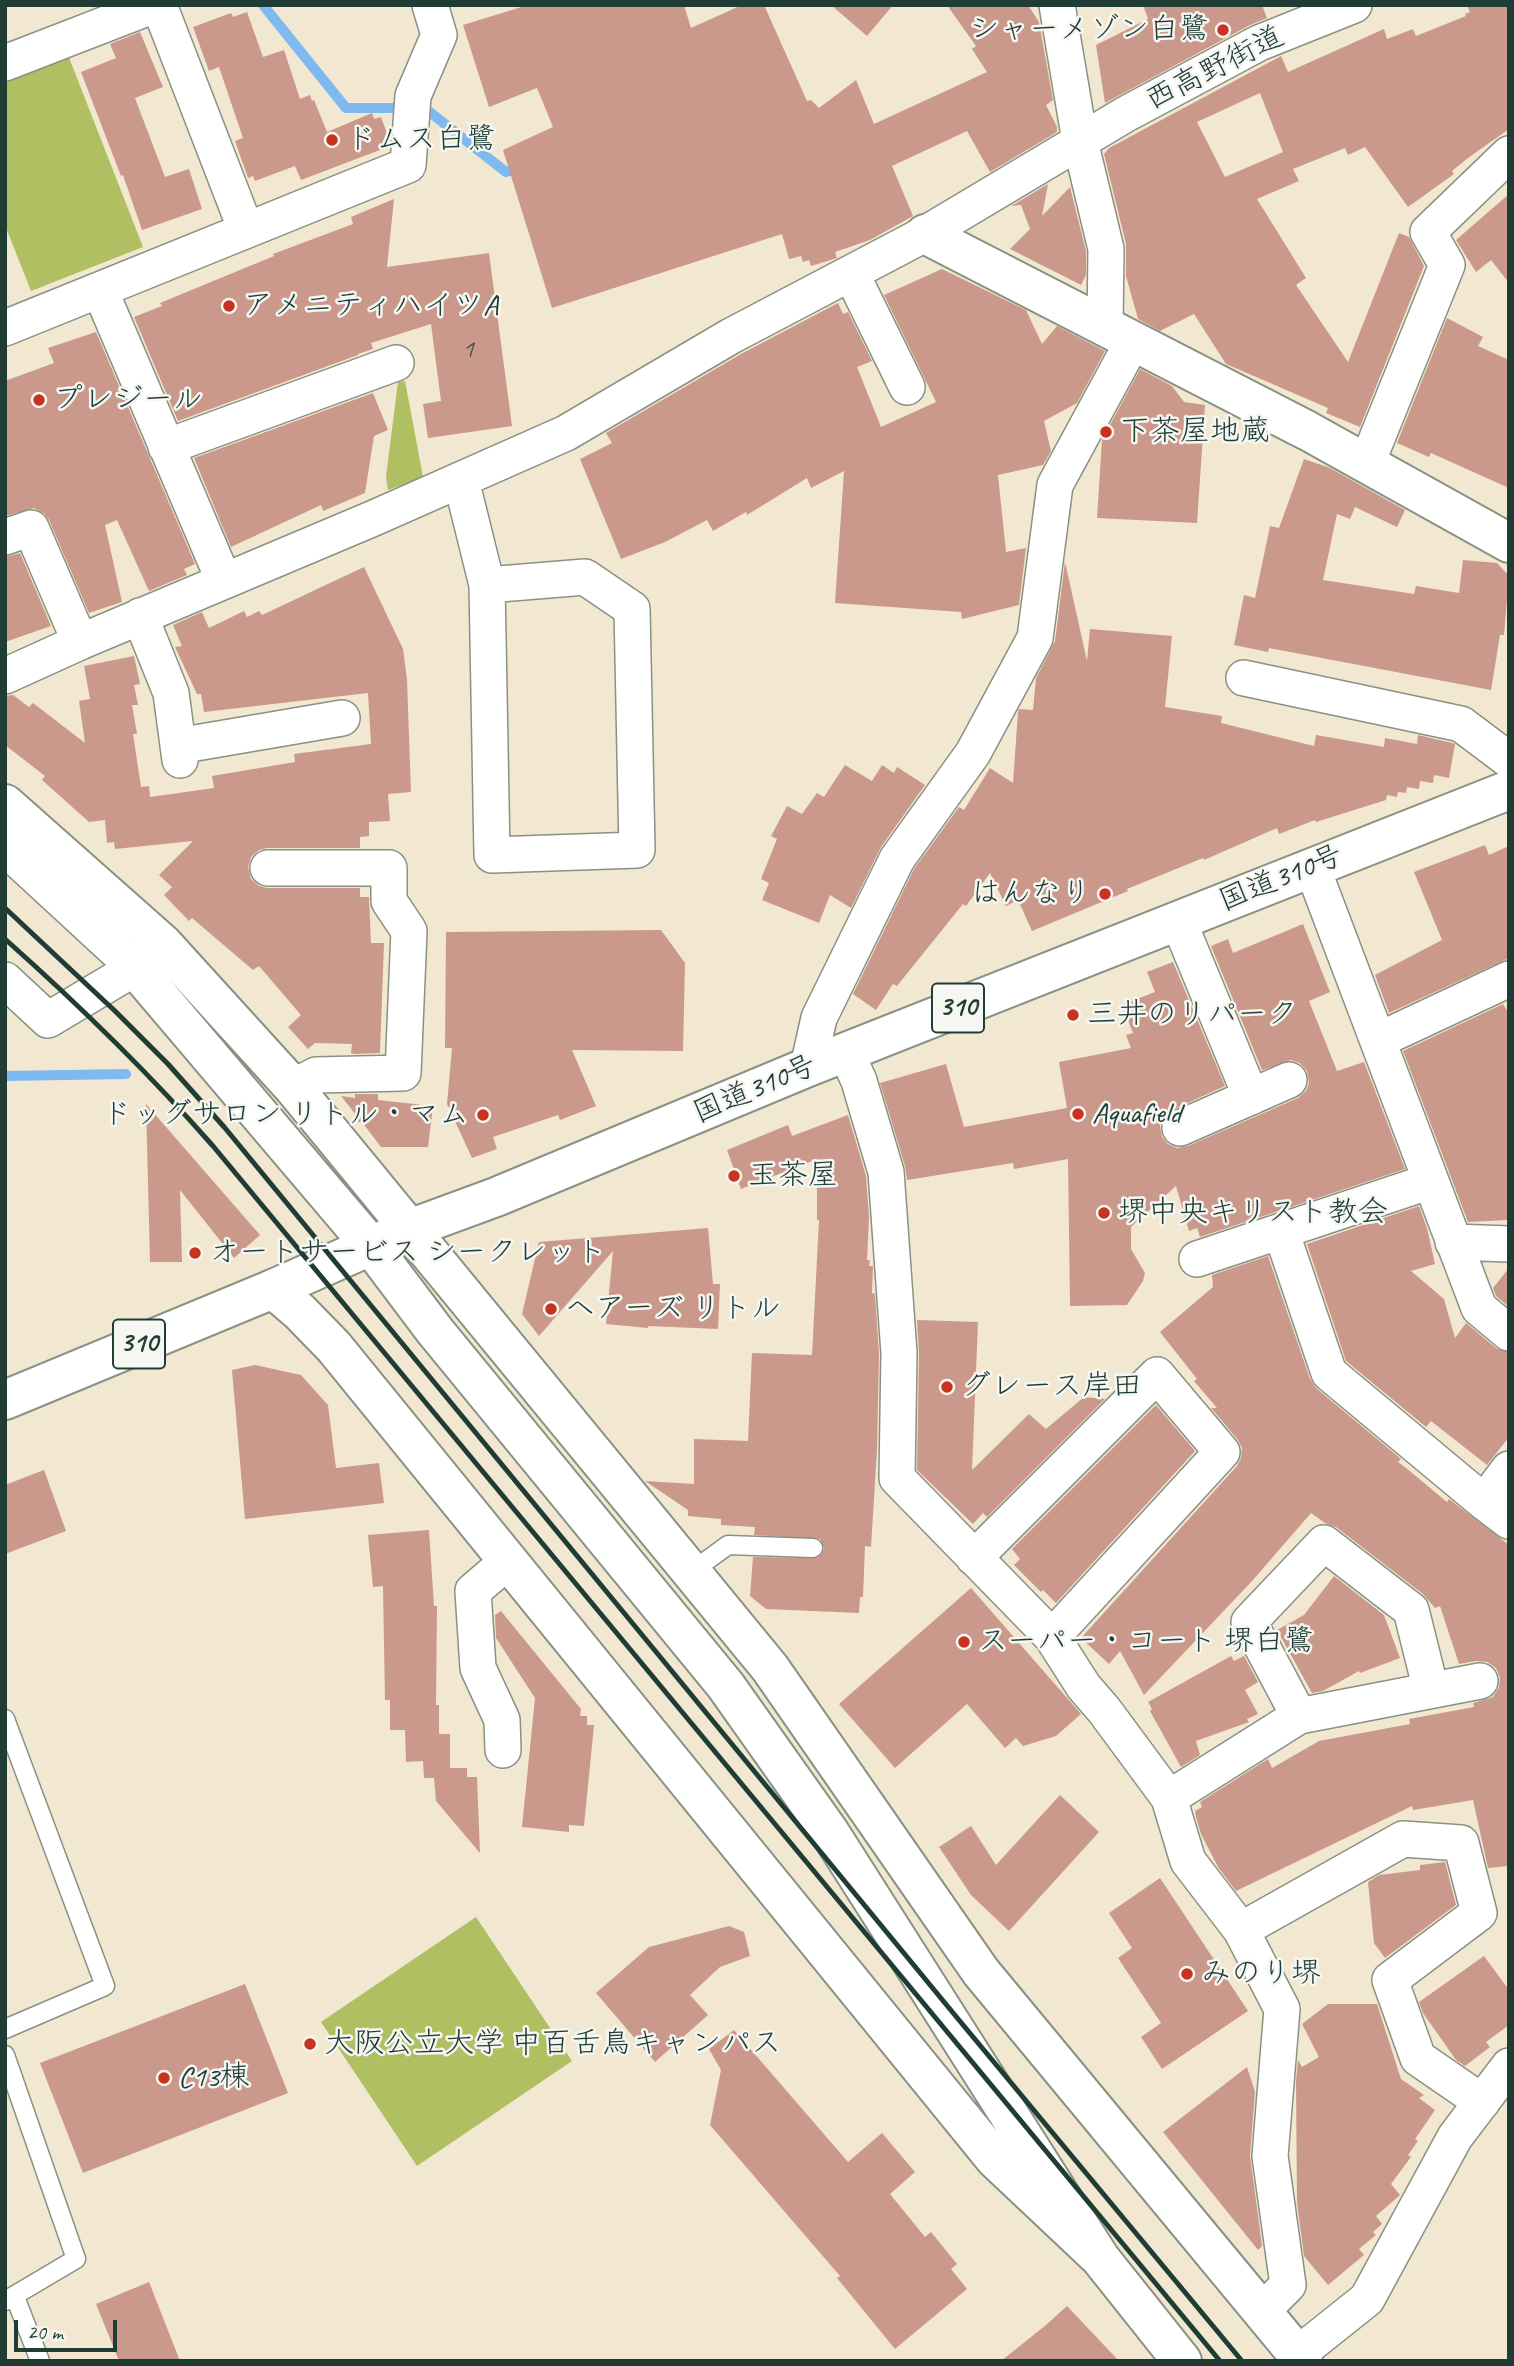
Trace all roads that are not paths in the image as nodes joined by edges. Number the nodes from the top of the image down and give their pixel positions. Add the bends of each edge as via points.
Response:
1 (157, 5) edge
2 (430, 5) edge
3 (1058, 5) edge
4 (1332, 9) edge
5 (5, 63) edge
6 (1080, 141) junction
7 (1509, 154) edge
8 (246, 230) junction
9 (925, 234) junction
10 (851, 273) junction
11 (100, 290) junction
12 (5, 328) edge
13 (1119, 333) junction
14 (396, 363) dead end
15 (907, 387) dead end
16 (166, 447) junction
17 (1367, 463) junction
18 (461, 480) junction
19 (5, 537) edge
20 (1509, 543) edge
21 (224, 581) junction
22 (487, 585) junction
23 (140, 616) junction
24 (80, 642) junction
25 (5, 676) edge
26 (1244, 678) dead end
27 (342, 719) dead end
28 (1509, 760) edge
29 (1509, 790) edge
30 (5, 804) edge
31 (5, 848) edge
32 (1312, 867) junction
33 (268, 868) dead end
34 (1178, 920) junction
35 (163, 944) junction
36 (135, 968) junction
37 (1509, 979) edge
38 (5, 980) edge
39 (1379, 1040) junction
40 (846, 1052) junction
41 (808, 1067) junction
42 (1289, 1080) dead end
43 (293, 1087) junction
44 (1251, 1097) junction
45 (1180, 1128) dead end
46 (1431, 1181) junction
47 (409, 1229) junction
48 (1281, 1231) junction
49 (1453, 1242) junction
50 (1509, 1244) edge
51 (371, 1246) junction
52 (1197, 1259) dead end
53 (273, 1289) junction
54 (1509, 1333) edge
55 (5, 1400) edge
56 (1509, 1469) edge
57 (1496, 1511) edge
58 (813, 1548) dead end
59 (974, 1558) junction
60 (508, 1561) junction
61 (691, 1572) junction
62 (1052, 1637) junction
63 (1480, 1681) dead end
64 (1431, 1690) junction
65 (1299, 1716) junction
66 (5, 1719) edge
67 (503, 1750) dead end
68 (1169, 1798) junction
69 (1241, 1930) junction
70 (5, 2029) edge
71 (5, 2055) edge
72 (1509, 2066) edge
73 (1482, 2102) junction
74 (1100, 2258) junction
75 (10, 2299) edge
76 (1262, 2311) junction
77 (1300, 2357) edge
78 (40, 2361) edge
79 (1182, 2361) edge

1 - 5 street
1 - 8 street
2 - 8 street via 439,35 413,96 408,165
3 - 6 street
4 - 6 street, 西高野街道 via 1258,43
6 - 9 street, 西高野街道
6 - 13 street via 1106,249
7 - 17 street via 1428,232 1447,265
8 - 11 street
9 - 10 street, 西高野街道
9 - 13 main road
10 - 15 street
10 - 18 street, 西高野街道 via 731,336 566,433
11 - 12 street
11 - 16 street
13 - 17 main road
13 - 41 street via 1055,485 1035,638 973,753 897,859 819,1018
14 - 16 street
16 - 21 street
17 - 20 main road
18 - 21 street, 西高野街道
18 - 22 street
19 - 24 street via 31,527
21 - 23 street, 西高野街道
22 - 22 street via 492,855 637,850 632,609 585,577
23 - 24 street, 西高野街道
23 - 27 street via 171,693 179,753
24 - 25 street, 西高野街道
26 - 28 street via 1461,724
29 - 32 main road, 国道310号 / 310
30 - 35 main road
31 - 36 street
32 - 34 main road, 国道310号 / 310
32 - 39 street
33 - 43 street via 388,868 389,901 409,932 403,1073 316,1075
34 - 40 main road, 国道310号 / 310
34 - 44 street
35 - 36 street
35 - 43 main road
36 - 38 street via 48,1020
36 - 51 main road
37 - 39 street
39 - 46 street
40 - 41 main road, 国道310号 / 310
40 - 59 street via 886,1172 899,1353 897,1478
41 - 47 main road, 国道310号 / 310
42 - 44 street
43 - 47 main road
44 - 45 street
46 - 48 street
46 - 49 street
47 - 51 main road, 国道310号 / 310
47 - 61 main road
48 - 52 street
48 - 57 street via 1329,1373
49 - 50 street
49 - 54 street via 1479,1308
51 - 53 main road, 国道310号 / 310
51 - 74 main road via 435,1331 726,1686 830,1833
53 - 55 main road, 国道310号 / 310
53 - 60 main road via 334,1347
56 - 57 street
58 - 61 lane via 728,1545
59 - 62 street
59 - 62 street via 1157,1375 1222,1452
60 - 67 street via 473,1591 478,1668 502,1720
60 - 74 main road via 995,2159
61 - 76 main road via 770,1668 981,1972
62 - 68 street via 1084,1688
63 - 64 street
64 - 65 street
64 - 65 street via 1411,1610 1324,1543 1249,1622
65 - 68 street
66 - 70 lane via 105,1986
68 - 69 street via 1188,1861
69 - 73 street via 1403,1839 1461,1843 1479,1913 1390,1979 1418,2058
69 - 76 street via 1282,2009 1270,2156 1288,2285
71 - 75 lane via 76,2259
72 - 73 street
73 - 77 street via 1455,2137 1367,2299
74 - 79 main road
75 - 78 lane
76 - 77 main road

